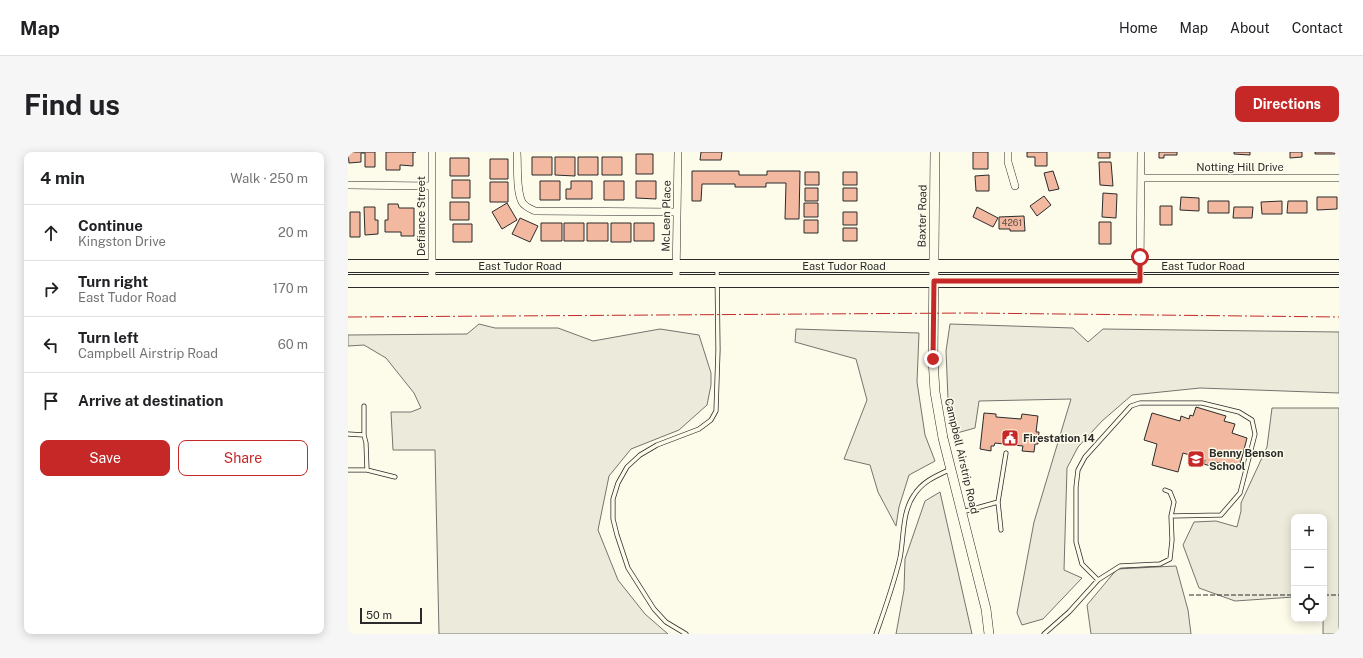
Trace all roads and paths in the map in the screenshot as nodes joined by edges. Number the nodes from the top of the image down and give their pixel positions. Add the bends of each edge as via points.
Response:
1 (432, 152) edge
2 (517, 152) edge
3 (678, 152) edge
4 (935, 152) edge
5 (1008, 152) edge
6 (1141, 152) edge
7 (1142, 178) junction
8 (1339, 178) edge
9 (348, 185) edge
10 (432, 186) junction
11 (1015, 186) dead end
12 (677, 212) junction
13 (348, 266) edge
14 (432, 266) junction
15 (676, 266) junction
16 (717, 266) junction
17 (934, 266) junction
18 (1140, 266) junction
19 (1339, 266) edge
20 (348, 281) edge
21 (432, 281) junction
22 (676, 281) junction
23 (717, 281) junction
24 (934, 281) junction
25 (1140, 281) junction
26 (1339, 281) edge
27 (364, 406) dead end
28 (348, 434) edge
29 (364, 434) junction
30 (1006, 453) dead end
31 (951, 469) junction
32 (348, 470) edge
33 (367, 470) junction
34 (395, 477) dead end
35 (1164, 490) dead end
36 (998, 502) junction
37 (962, 512) junction
38 (1171, 516) junction
39 (1001, 530) dead end
40 (1098, 580) junction
41 (686, 634) edge
42 (876, 634) edge
43 (989, 634) edge
44 (1044, 634) edge

1 - 10 street, Defiance Street
2 - 12 street via 519,189 523,203 529,209
3 - 12 street, McLean Place
4 - 17 street, Baxter Road
5 - 11 street via 1008,162
6 - 7 street
7 - 8 street, Notting Hill Drive
7 - 18 street
9 - 10 street
10 - 14 street, Defiance Street
12 - 15 street, McLean Place
13 - 14 main road, East Tudor Road
14 - 15 main road, East Tudor Road
14 - 21 street, Defiance Street
15 - 16 main road, East Tudor Road
15 - 22 street, McLean Place
16 - 17 main road, East Tudor Road
16 - 23 lane
17 - 18 main road, East Tudor Road
17 - 24 street, Baxter Road
18 - 19 main road, East Tudor Road
18 - 25 street
20 - 21 main road, East Tudor Road
21 - 22 main road, East Tudor Road
22 - 23 main road, East Tudor Road
23 - 24 main road, East Tudor Road
23 - 41 lane via 716,411 711,420 699,429 657,445 640,455 627,467 613,499 613,519 628,568 654,609 666,622
24 - 25 main road, East Tudor Road
24 - 31 street, Campbell Airstrip Road via 934,392
25 - 26 main road, East Tudor Road
27 - 29 lane
28 - 29 lane
29 - 33 lane
30 - 36 lane
31 - 37 street, Campbell Airstrip Road
31 - 42 lane via 923,484 913,496 906,512 899,559
32 - 33 lane
33 - 34 lane
35 - 38 lane via 1170,492 1174,502
36 - 37 lane
36 - 39 lane
37 - 43 street, Campbell Airstrip Road via 986,610
38 - 40 lane via 1170,559 1160,564 1120,566
38 - 40 lane via 1222,515 1240,492 1255,434 1252,420 1239,412 1202,403 1140,403 1131,406 1085,457 1078,470 1076,542 1082,564
40 - 44 lane via 1069,612

